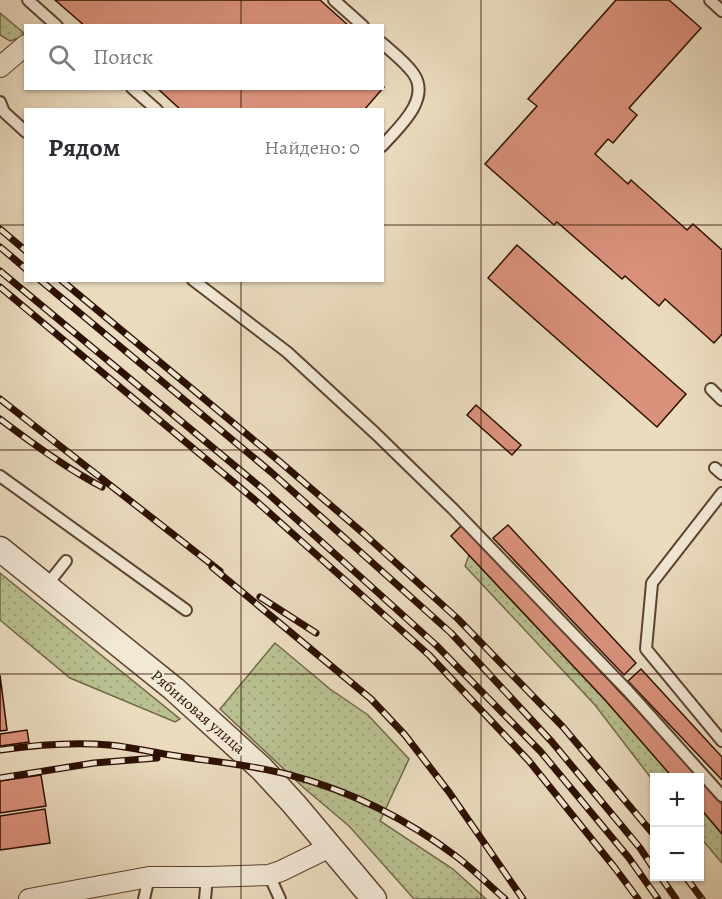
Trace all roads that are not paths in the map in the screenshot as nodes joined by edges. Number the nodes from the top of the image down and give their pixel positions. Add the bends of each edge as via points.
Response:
1 (28, 0) edge
2 (334, 0) edge
3 (710, 0) edge
4 (722, 11) edge
5 (50, 23) edge
6 (361, 24) edge
7 (384, 45) edge
8 (24, 47) edge
9 (0, 67) edge
10 (134, 90) edge
11 (0, 102) edge
12 (155, 108) edge
13 (24, 130) edge
14 (384, 144) edge
15 (196, 282) edge
16 (711, 389) dead end
17 (722, 400) edge
18 (0, 476) edge
19 (722, 493) edge
20 (0, 549) edge
21 (66, 561) dead end
22 (47, 585) junction
23 (186, 610) dead end
24 (722, 741) edge
25 (722, 796) edge
26 (330, 847) junction
27 (269, 875) junction
28 (207, 877) junction
29 (149, 878) junction
30 (28, 899) edge
31 (144, 899) edge
32 (205, 899) edge
33 (280, 899) edge
34 (374, 899) edge

1 - 5 lane
2 - 6 lane
3 - 4 lane
7 - 14 lane via 414,74 418,94 411,113
8 - 9 street
10 - 12 lane
11 - 13 lane via 4,112
15 - 25 lane via 287,352 453,508
16 - 17 lane
18 - 23 lane
19 - 24 lane via 652,583 646,649
20 - 22 street, Рябиновая улица
21 - 22 lane
22 - 26 street, Рябиновая улица via 174,689 262,769
26 - 27 street
26 - 34 street, Рябиновая улица
27 - 28 street
27 - 33 lane
28 - 29 street
28 - 32 lane
29 - 30 street
29 - 31 lane

